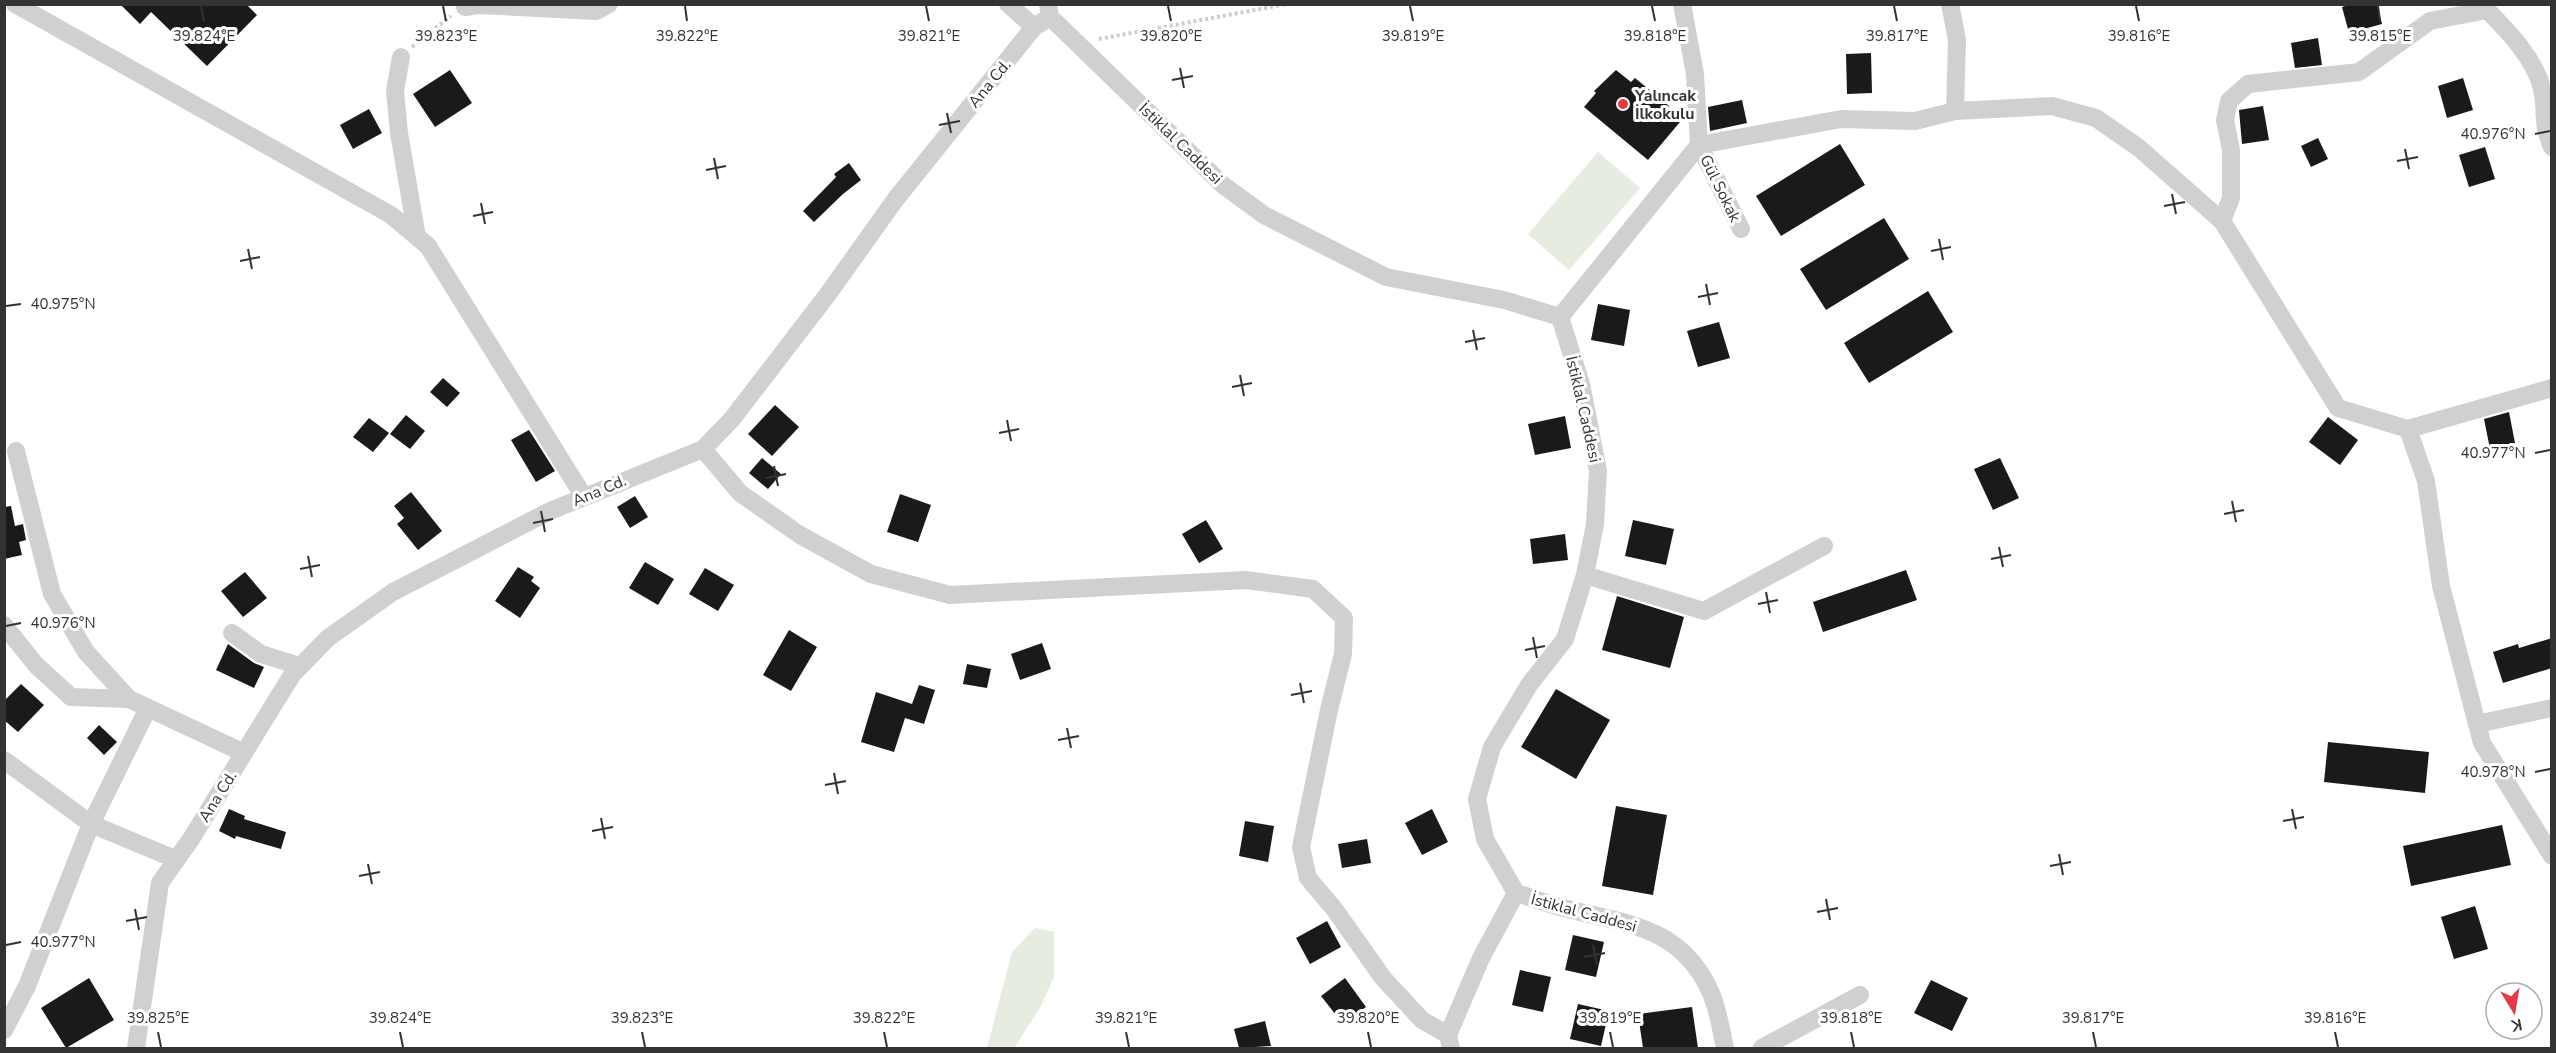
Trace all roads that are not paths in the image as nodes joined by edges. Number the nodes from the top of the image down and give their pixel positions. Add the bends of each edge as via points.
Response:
1 (15, 4) edge
2 (609, 4) edge
3 (1008, 4) edge
4 (1682, 4) edge
5 (1950, 4) edge
6 (465, 7) road end
7 (1049, 11) edge
8 (1034, 27) junction
9 (401, 57) road end
10 (1955, 111) junction
11 (1699, 145) junction
12 (2552, 147) edge
13 (2222, 221) junction
14 (1741, 229) dead end
15 (417, 237) junction
16 (1560, 317) junction
17 (2552, 388) edge
18 (2408, 429) junction
19 (704, 449) junction
20 (16, 451) dead end
21 (584, 497) junction
22 (1824, 546) dead end
23 (1585, 575) junction
24 (4, 625) edge
25 (232, 633) dead end
26 (300, 666) junction
27 (129, 699) junction
28 (148, 708) junction
29 (2552, 708) edge
30 (2477, 724) junction
31 (244, 753) junction
32 (4, 760) edge
33 (91, 824) junction
34 (2552, 856) edge
35 (176, 860) junction
36 (1516, 893) junction
37 (1860, 995) dead end
38 (4, 1030) edge
39 (1449, 1042) edge
40 (136, 1048) edge
41 (1725, 1048) edge
42 (1762, 1048) edge

1 - 15 street via 391,215
2 - 6 street via 596,10
3 - 8 street
4 - 11 street, Gül Sokak via 1695,74
5 - 10 street via 1956,40
7 - 8 street, Ana Cd.
7 - 16 street, İstiklal Caddesi via 1223,185 1264,215 1386,277 1504,300
8 - 19 street, Ana Cd. via 895,200 732,419
9 - 15 street via 395,91
10 - 11 street via 1915,121 1841,120
10 - 13 street via 2052,106 2096,118 2139,148
11 - 14 street, Gül Sokak
11 - 16 street
12 - 13 street via 2544,130 2542,88 2519,43 2487,10 2430,21 2359,72 2248,84 2229,100 2225,120 2231,150 2231,198
13 - 18 street via 2337,408
15 - 21 street via 428,246 448,276
16 - 23 street, İstiklal Caddesi via 1581,384 1598,471 1595,524
17 - 18 street
18 - 30 street via 2426,481 2441,586
19 - 21 street, Ana Cd.
19 - 39 street via 740,494 800,535 871,574 950,595 1246,579 1313,589 1344,618 1344,636 1301,847 1308,878 1383,978 1422,1020
20 - 27 street via 52,594 86,652
21 - 26 street, Ana Cd. via 393,592 328,638
22 - 23 street via 1704,612
23 - 36 street, İstiklal Caddesi via 1565,639 1529,685 1492,747 1478,799 1485,840
24 - 27 street via 36,665 70,697
25 - 26 street via 261,654
26 - 31 street, Ana Cd.
27 - 28 street
28 - 31 street
28 - 33 street
29 - 30 street
30 - 34 street via 2482,743
31 - 35 street, Ana Cd.
32 - 33 street
33 - 35 street
33 - 38 street via 27,986
35 - 40 street, Ana Cd. via 160,883
36 - 39 street via 1481,958
36 - 41 street, İstiklal Caddesi via 1564,908 1625,920 1669,940 1695,965 1710,991
37 - 42 street

